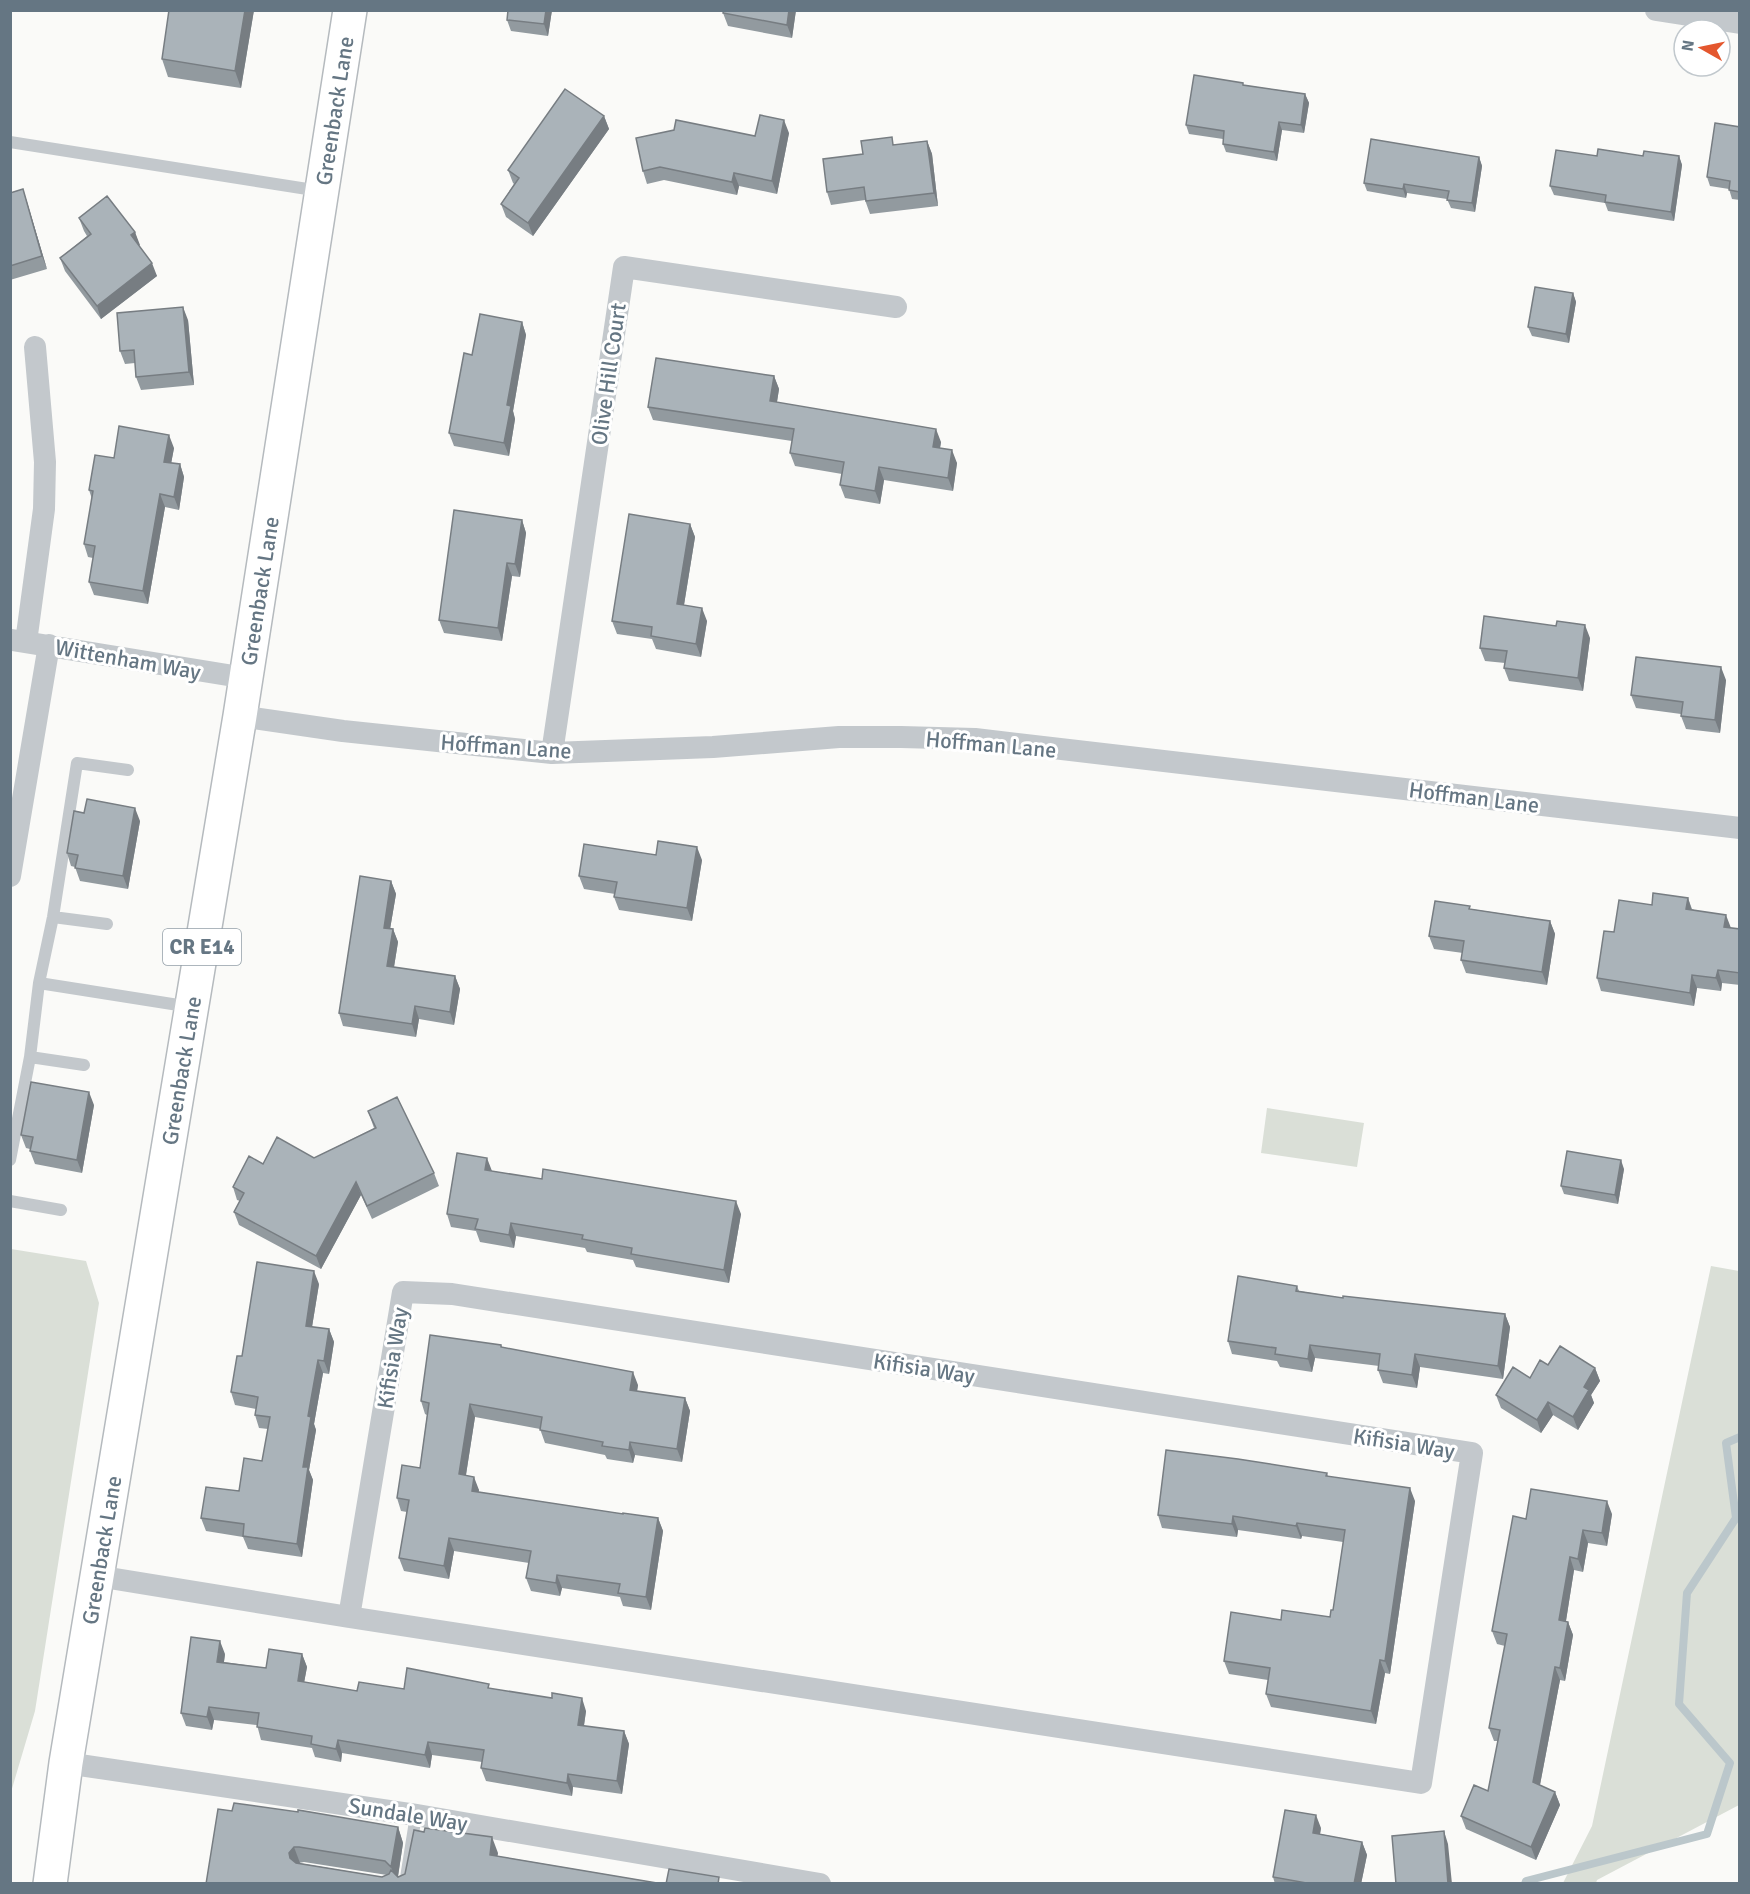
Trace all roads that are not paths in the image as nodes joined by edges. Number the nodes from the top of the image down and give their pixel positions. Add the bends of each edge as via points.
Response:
1 (350, 10) edge
2 (1656, 10) edge
3 (1740, 23) edge
4 (10, 141) edge
5 (321, 191) junction
6 (896, 307) dead end
7 (35, 347) dead end
8 (18, 641) edge
9 (49, 645) junction
10 (246, 678) junction
11 (240, 716) junction
12 (552, 753) junction
13 (128, 770) dead end
14 (15, 818) edge
15 (1740, 828) edge
16 (10, 876) edge
17 (53, 917) junction
18 (107, 924) dead end
19 (39, 983) junction
20 (192, 1008) junction
21 (30, 1057) junction
22 (84, 1065) dead end
23 (10, 1160) edge
24 (10, 1201) edge
25 (61, 1210) dead end
26 (97, 1576) junction
27 (349, 1617) junction
28 (66, 1763) junction
29 (416, 1815) junction
30 (747, 1878) edge
31 (50, 1884) edge
32 (405, 1884) edge
33 (820, 1884) edge

1 - 5 main road, Greenback Lane / CR E14
2 - 3 street
4 - 5 lane
5 - 10 main road, Greenback Lane / CR E14
6 - 12 street, Olive Hill Court via 624,267
7 - 8 street via 45,462 44,509
8 - 9 street, Wittenham Way
9 - 10 street, Wittenham Way
9 - 14 street
10 - 11 main road, Greenback Lane / CR E14
11 - 12 street, Hoffman Lane
11 - 20 main road, Greenback Lane / CR E14
12 - 15 street, Hoffman Lane via 840,737 975,739
13 - 17 lane via 77,763
14 - 16 street
17 - 18 lane
17 - 19 lane
19 - 20 lane
19 - 21 lane
20 - 26 main road, Greenback Lane / CR E14
21 - 22 lane
21 - 23 lane
24 - 25 lane
26 - 27 street, Kifisia Way
26 - 28 main road, Greenback Lane / CR E14
27 - 27 street, Kifisia Way via 1421,1783 1472,1453 452,1294 403,1292
28 - 29 street, Sundale Way
28 - 31 main road, Greenback Lane / CR E14
29 - 30 street, Sundale Way
29 - 32 lane
30 - 33 street, Sundale Way

